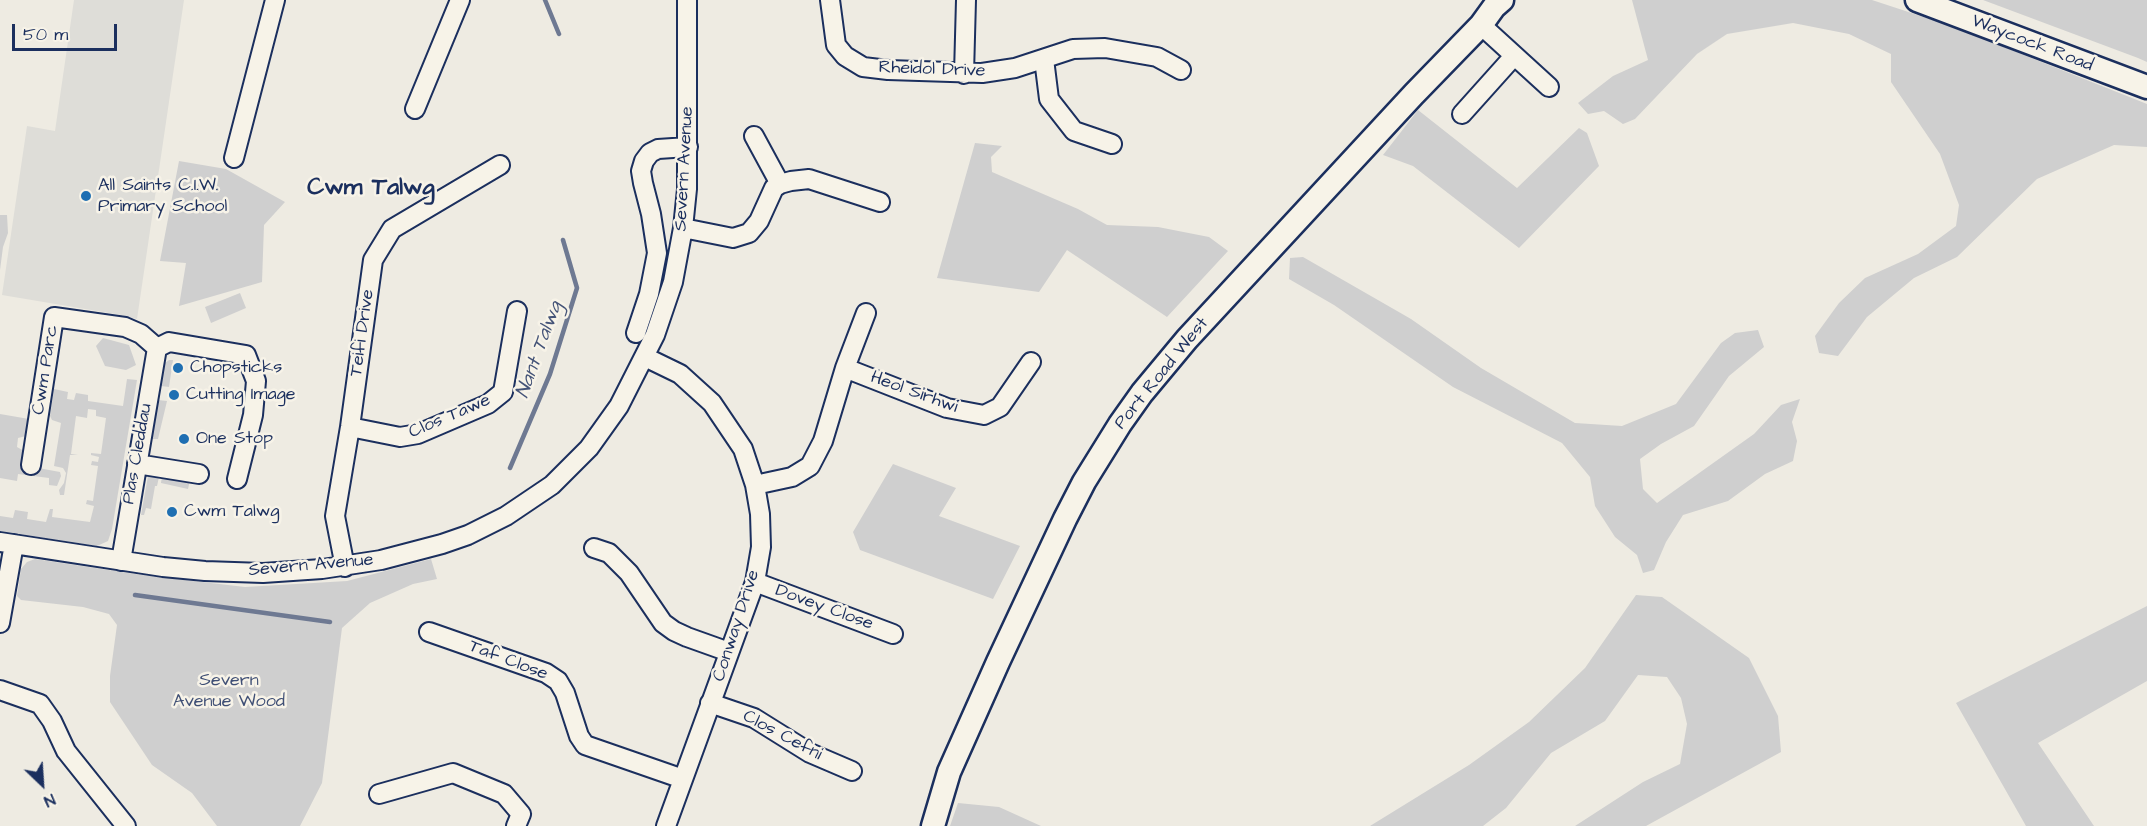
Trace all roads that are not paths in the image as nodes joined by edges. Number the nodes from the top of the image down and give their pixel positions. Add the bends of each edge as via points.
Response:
1 (275, 0) edge
2 (460, 0) edge
3 (687, 0) edge
4 (830, 0) edge
5 (966, 0) edge
6 (1502, 0) edge
7 (1521, 0) edge
8 (1917, 0) edge
9 (1481, 25) junction
10 (1514, 56) junction
11 (1044, 60) junction
12 (1181, 70) dead end
13 (964, 74) junction
14 (1549, 87) dead end
15 (2147, 87) edge
16 (415, 109) dead end
17 (1462, 114) dead end
18 (754, 136) dead end
19 (1112, 144) dead end
20 (688, 147) junction
21 (234, 158) dead end
22 (500, 165) dead end
23 (780, 184) junction
24 (880, 202) dead end
25 (683, 228) junction
26 (517, 311) dead end
27 (866, 313) dead end
28 (636, 333) dead end
29 (157, 348) junction
30 (645, 357) junction
31 (1031, 362) dead end
32 (844, 368) junction
33 (350, 427) junction
34 (137, 464) junction
35 (31, 465) dead end
36 (200, 474) dead end
37 (237, 479) dead end
38 (755, 485) junction
39 (7, 543) edge
40 (594, 548) dead end
41 (121, 561) junction
42 (345, 567) junction
43 (755, 582) junction
44 (0, 623) edge
45 (429, 632) dead end
46 (893, 634) dead end
47 (729, 652) junction
48 (0, 690) edge
49 (710, 704) junction
50 (855, 776) dead end
51 (683, 779) junction
52 (379, 794) dead end
53 (126, 826) edge
54 (516, 826) edge
55 (666, 826) edge
56 (933, 826) edge

1 - 21 street
2 - 16 street
3 - 20 street, Severn Avenue
4 - 13 street, Rheidol Drive via 836,45 863,67
5 - 13 street
6 - 9 main road, Port Road West
7 - 9 main road, Port Road West
8 - 15 main road, Waycock Road
9 - 10 street
9 - 56 main road, Port Road West via 1187,339 1120,424 1070,510 1008,640 956,755
10 - 14 street
10 - 17 street
11 - 12 street, Rheidol Drive via 1073,49 1105,48 1157,57
11 - 13 street, Rheidol Drive
11 - 19 street via 1049,99 1074,131
18 - 23 street
20 - 25 street, Severn Avenue
20 - 28 street via 650,153 641,171 657,253
22 - 33 street, Teifi Drive via 392,229 373,260
23 - 24 street via 809,179
23 - 25 street via 748,233 733,238
25 - 30 street, Severn Avenue via 673,282
26 - 33 street, Clos Tawe via 504,392 488,404 418,434 400,437
27 - 32 street
29 - 34 street, Plas Cleddau
29 - 35 street, Cwm Parc via 125,327 54,317
29 - 37 street via 169,342 246,355 256,381 253,415
30 - 38 street, Conway Drive via 680,374 712,403 743,449
30 - 42 street, Severn Avenue via 619,406 589,448 535,497 499,520 451,541
31 - 32 street, Heol Sirhwi via 1000,407 984,415 947,408
32 - 38 street via 823,441 810,466 792,477
33 - 42 street, Teifi Drive via 335,516
34 - 36 street
34 - 41 street, Plas Cleddau
38 - 43 street, Conway Drive via 761,547
39 - 41 street, Severn Avenue
39 - 44 street
40 - 47 street via 609,553 629,573 663,623 674,632
41 - 42 street, Severn Avenue via 238,573
43 - 46 street, Dovey Close
43 - 47 street, Conway Drive
45 - 51 street, Taf Close via 546,673 558,681 565,693 585,745
47 - 49 street, Conway Drive
48 - 53 street via 40,704 66,751
49 - 50 street, Clos Cefni via 754,718
49 - 51 street, Conway Drive
51 - 55 street, Conway Drive
52 - 54 street via 453,773 504,794 520,814

